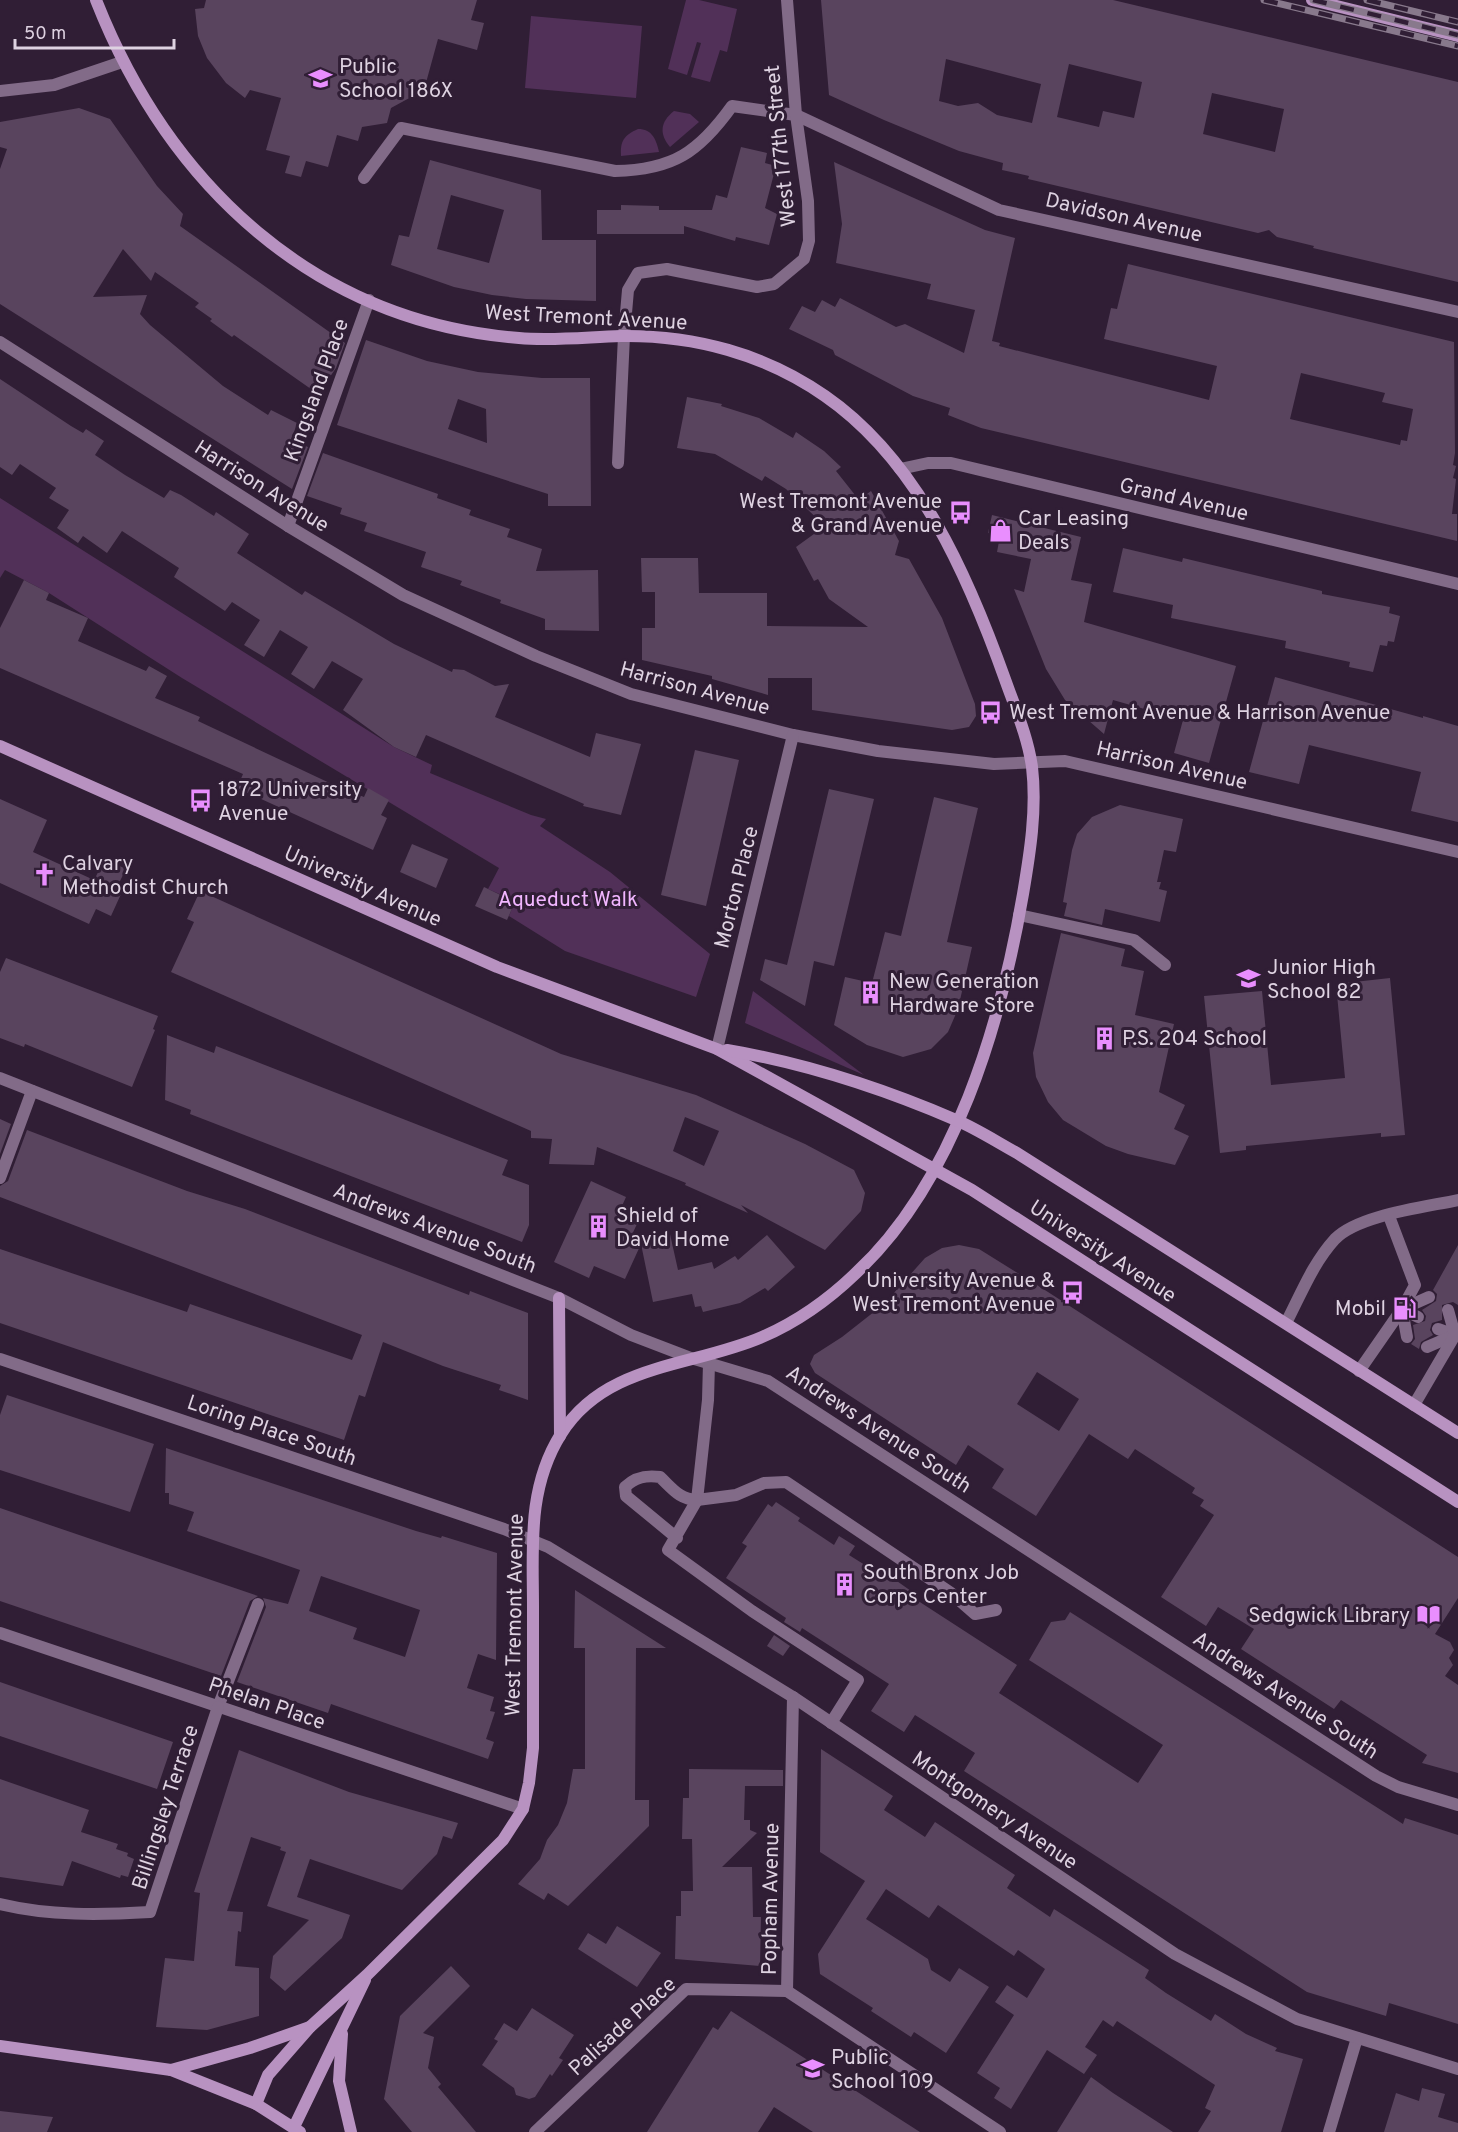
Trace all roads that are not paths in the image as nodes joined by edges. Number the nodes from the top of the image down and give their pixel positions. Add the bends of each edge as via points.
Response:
1 (96, 0) edge
2 (787, 0) edge
3 (1313, 0) edge
4 (1458, 36) edge
5 (122, 62) junction
6 (0, 91) edge
7 (796, 115) junction
8 (364, 178) dead end
9 (369, 300) junction
10 (1458, 312) edge
11 (624, 336) junction
12 (0, 342) edge
13 (618, 463) dead end
14 (900, 469) junction
15 (288, 526) junction
16 (1458, 584) edge
17 (793, 735) junction
18 (0, 746) edge
19 (1031, 762) junction
20 (1458, 852) edge
21 (1019, 915) junction
22 (1165, 965) dead end
23 (717, 1048) junction
24 (0, 1078) edge
25 (32, 1091) junction
26 (958, 1121) junction
27 (934, 1170) junction
28 (0, 1178) edge
29 (1458, 1200) edge
30 (1389, 1216) junction
31 (1429, 1297) dead end
32 (559, 1298) junction
33 (1402, 1309) junction
34 (1448, 1310) dead end
35 (1418, 1317) dead end
36 (1286, 1323) junction
37 (1438, 1329) dead end
38 (1455, 1335) junction
39 (1407, 1337) dead end
40 (1427, 1347) dead end
41 (692, 1358) junction
42 (0, 1359) edge
43 (709, 1363) junction
44 (1359, 1371) junction
45 (1414, 1405) junction
46 (1458, 1433) edge
47 (560, 1436) junction
48 (697, 1500) junction
49 (1458, 1502) edge
50 (676, 1538) junction
51 (531, 1539) junction
52 (258, 1604) dead end
53 (996, 1610) dead end
54 (0, 1633) edge
55 (793, 1697) junction
56 (219, 1707) junction
57 (831, 1723) junction
58 (1458, 1805) edge
59 (523, 1809) junction
60 (0, 1904) edge
61 (367, 1975) junction
62 (787, 1991) junction
63 (343, 2024) junction
64 (310, 2027) junction
65 (1357, 2038) junction
66 (0, 2046) edge
67 (1458, 2069) edge
68 (171, 2070) junction
69 (255, 2104) junction
70 (297, 2130) edge
71 (351, 2132) edge
72 (535, 2132) edge
73 (1000, 2132) edge
74 (1329, 2132) edge

1 - 5 main road, West Tremont Avenue
2 - 7 street, West 177th Street
3 - 4 main road
5 - 6 street via 54,85
5 - 9 main road, West Tremont Avenue via 161,126 233,212 304,266
7 - 8 street, Davidson Avenue via 732,106 698,146 674,161 646,171 615,171 401,128
7 - 10 street, Davidson Avenue via 999,210
7 - 11 street, West 177th Street via 808,201 809,242 804,259 774,284 757,287 667,269 638,273 627,290
9 - 11 main road, West Tremont Avenue via 431,322 491,335 556,339
9 - 15 street, Kingsland Place
11 - 13 street, West 177th Street
11 - 14 main road, West Tremont Avenue via 702,343 781,369 844,410
12 - 15 street, Harrison Avenue
14 - 16 street, Grand Avenue via 951,463
14 - 19 main road, West Tremont Avenue via 935,524 982,620 1021,723
15 - 17 street, Harrison Avenue via 403,595 536,656 631,694
17 - 19 street, Harrison Avenue via 956,760
17 - 23 street, Morton Place
18 - 23 main road, University Avenue via 497,967
19 - 20 street, Harrison Avenue via 1065,760
19 - 21 main road, West Tremont Avenue via 1032,820
21 - 22 street via 1134,940
21 - 26 main road, West Tremont Avenue via 990,1031
23 - 26 main road, University Avenue via 775,1058
23 - 27 main road, University Avenue
24 - 25 street, Andrews Avenue South
25 - 28 street
25 - 32 street, Andrews Avenue South
26 - 27 main road, West Tremont Avenue
26 - 36 main road, University Avenue via 1017,1153
27 - 41 main road, West Tremont Avenue via 878,1251 819,1304 762,1338
27 - 49 main road, University Avenue via 972,1190
29 - 30 street
30 - 33 street via 1415,1285
30 - 36 street via 1360,1224 1337,1237 1319,1259
31 - 33 street
32 - 41 street, Andrews Avenue South via 631,1335
32 - 47 main road
33 - 35 street
33 - 39 street
33 - 44 street
34 - 38 street
36 - 44 main road, University Avenue
37 - 38 street
38 - 40 street
38 - 45 street
41 - 43 street, Andrews Avenue South
41 - 47 main road, West Tremont Avenue via 646,1371 613,1387 588,1404
42 - 51 street, Loring Place South
43 - 48 street
43 - 58 street, Andrews Avenue South via 768,1381 1376,1776 1398,1787
44 - 45 main road, University Avenue
45 - 46 main road, University Avenue
47 - 51 main road, West Tremont Avenue via 537,1491
48 - 50 street
48 - 50 street via 677,1495 660,1477 636,1478 625,1487 634,1504
48 - 53 street via 736,1495 764,1483 786,1482 932,1580 975,1614
50 - 57 street via 668,1550 858,1680
51 - 55 street, Montgomery Avenue
51 - 59 main road, West Tremont Avenue via 532,1748 530,1783
52 - 56 street
54 - 56 street, Phelan Place
55 - 57 street, Montgomery Avenue
55 - 62 street, Popham Avenue
56 - 59 street, Phelan Place
56 - 60 street, Billingsley Terrace via 150,1912 55,1913
57 - 65 street, Montgomery Avenue via 1175,1954 1297,2019
59 - 61 main road, West Tremont Avenue via 489,1856
61 - 63 main road, West Tremont Avenue
61 - 64 main road, West Tremont Avenue
62 - 72 street, Palisade Place via 686,1989
62 - 73 street, Popham Avenue
63 - 70 main road, West Tremont Avenue
63 - 71 main road via 339,2081
64 - 68 main road
64 - 69 main road, West Tremont Avenue via 268,2075
65 - 67 street, Montgomery Avenue
65 - 74 street
66 - 68 main road
68 - 69 main road
69 - 70 main road

